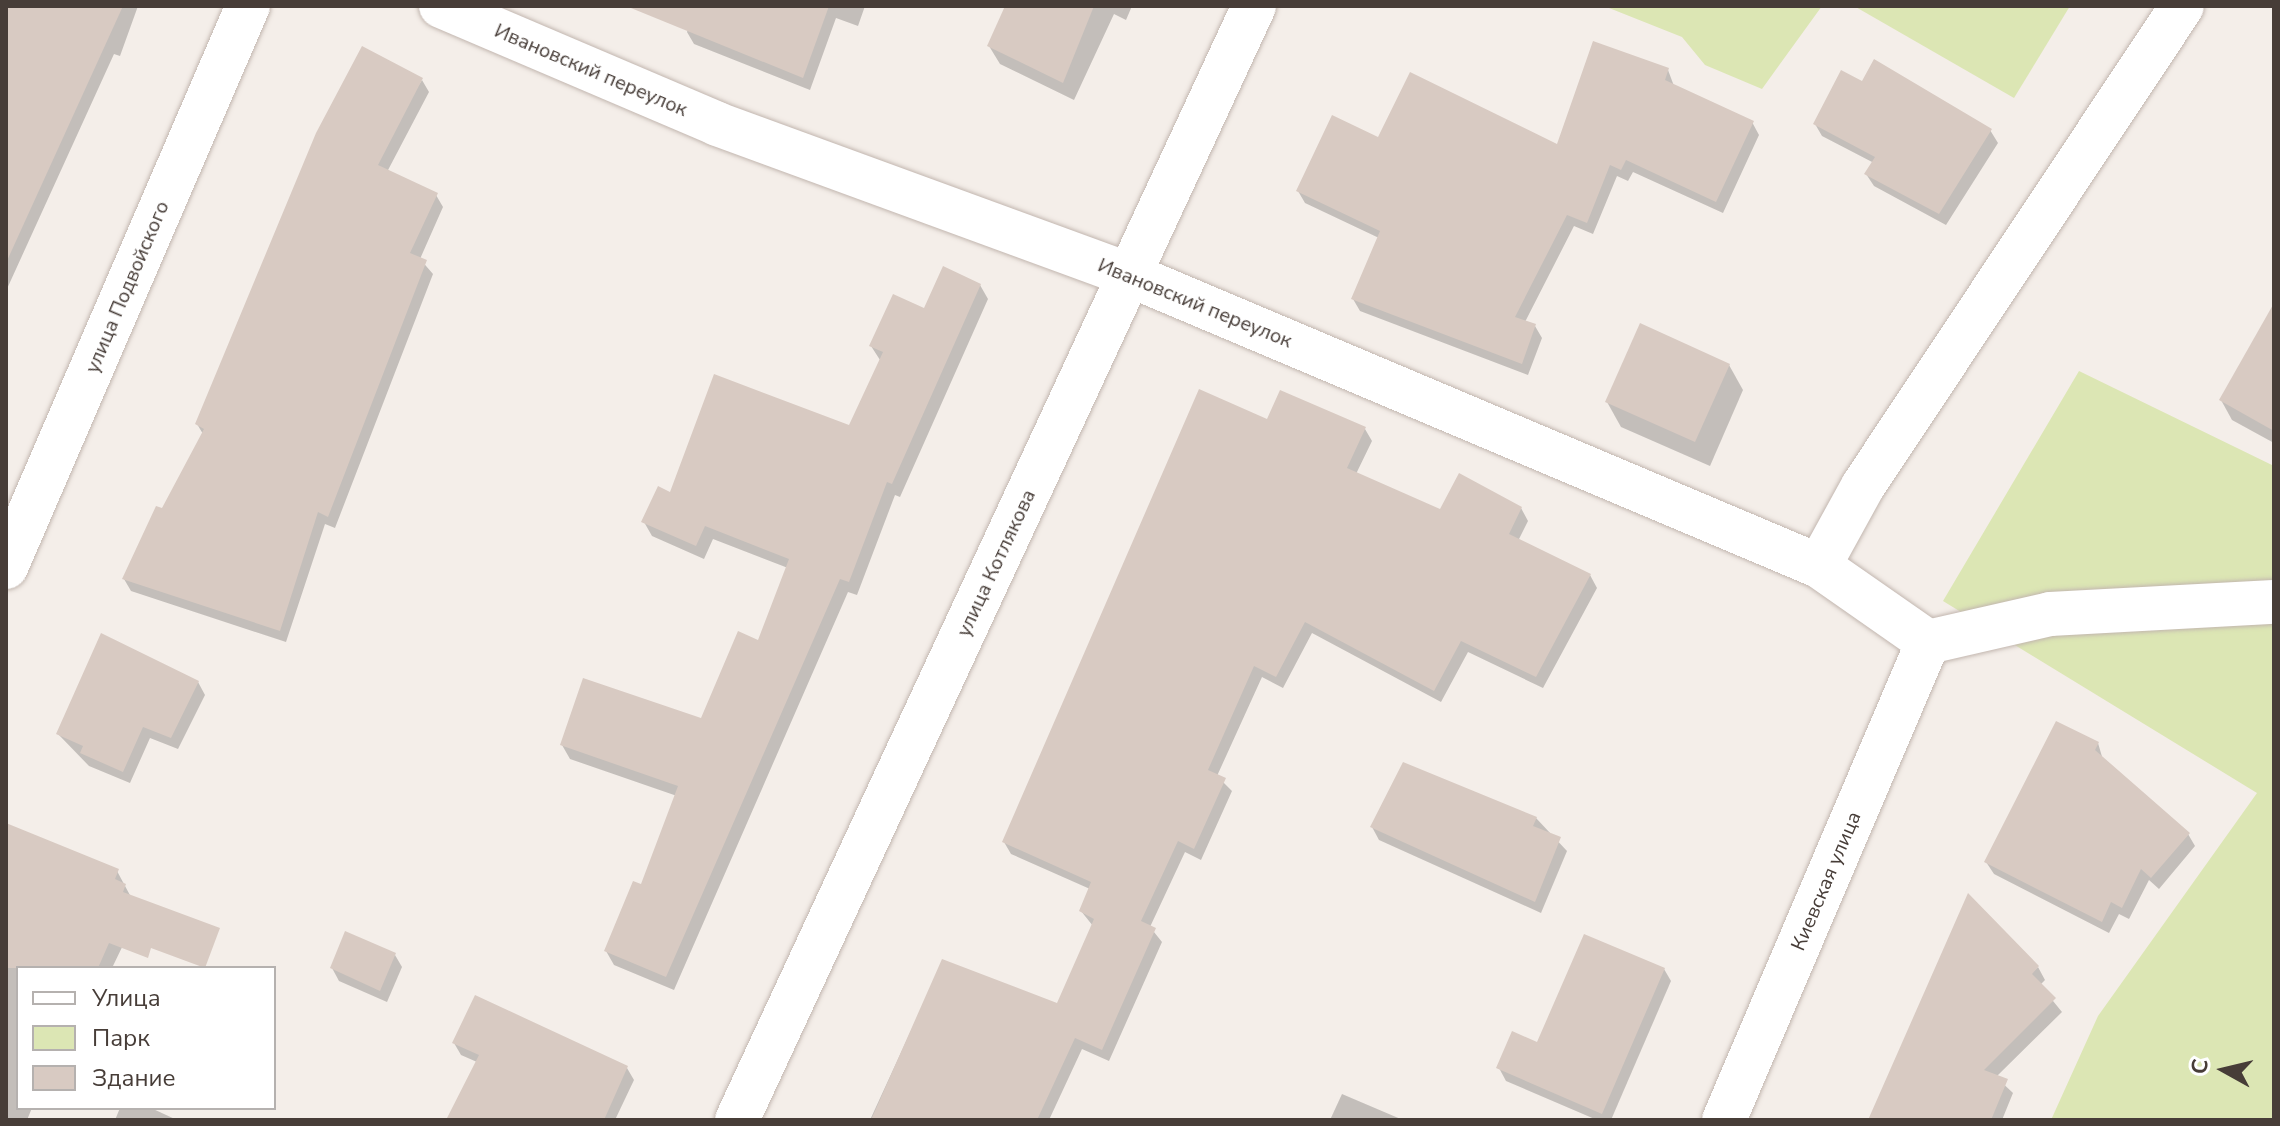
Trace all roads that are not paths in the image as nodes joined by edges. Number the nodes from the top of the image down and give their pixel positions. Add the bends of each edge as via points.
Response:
1 (248, 6) edge
2 (441, 6) edge
3 (1254, 6) edge
4 (2182, 6) edge
5 (1130, 275) junction
6 (1819, 566) junction
7 (6, 567) edge
8 (2274, 602) edge
9 (1928, 642) junction
10 (737, 1120) edge
11 (1724, 1120) edge

1 - 7 street, улица Подвойского
2 - 5 street, Ивановский переулок via 717,124
3 - 5 street, улица Котлякова
4 - 6 street via 1863,486
5 - 6 street, Ивановский переулок
5 - 10 street, улица Котлякова
6 - 9 street, Ивановский переулок
8 - 9 street via 2050,614
9 - 11 street, Киевская улица

